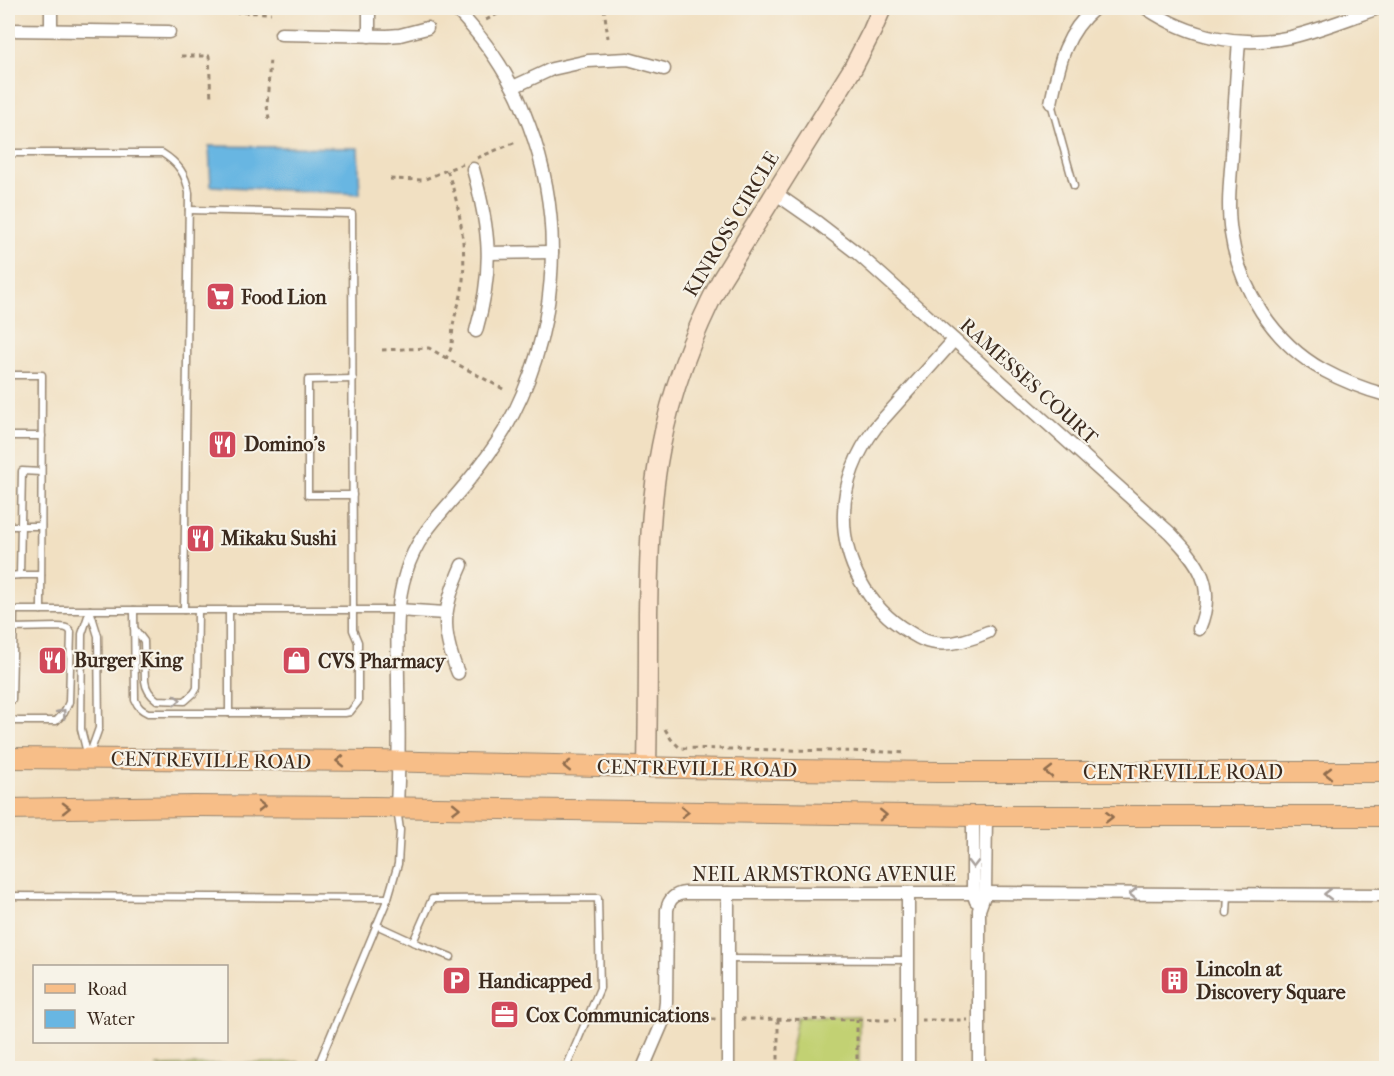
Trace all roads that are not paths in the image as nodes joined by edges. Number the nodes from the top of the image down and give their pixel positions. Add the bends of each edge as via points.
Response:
1 (51, 8) edge
2 (369, 8) edge
3 (454, 8) edge
4 (882, 8) edge
5 (1095, 8) edge
6 (1146, 8) edge
7 (1378, 8) edge
8 (427, 28) dead end
9 (8, 30) edge
10 (51, 30) junction
11 (169, 32) dead end
12 (281, 34) dead end
13 (369, 36) junction
14 (1239, 41) junction
15 (664, 69) dead end
16 (513, 87) junction
17 (1051, 103) joint
18 (8, 153) edge
19 (472, 163) road end
20 (1074, 186) dead end
21 (775, 193) junction
22 (189, 210) junction
23 (552, 252) junction
24 (489, 253) junction
25 (476, 332) dead end
26 (954, 340) junction
27 (8, 375) edge
28 (353, 379) junction
29 (1386, 395) edge
30 (8, 436) edge
31 (42, 436) junction
32 (41, 471) junction
33 (353, 495) junction
34 (8, 525) edge
35 (21, 526) junction
36 (41, 526) junction
37 (462, 565) dead end
38 (20, 575) junction
39 (41, 575) junction
40 (8, 576) edge
41 (10, 610) edge
42 (40, 610) junction
43 (90, 610) junction
44 (134, 610) junction
45 (184, 610) junction
46 (198, 610) junction
47 (229, 610) junction
48 (353, 610) junction
49 (398, 610) junction
50 (445, 613) junction
51 (13, 628) junction
52 (134, 628) junction
53 (1199, 629) dead end
54 (988, 632) dead end
55 (458, 673) dead end
56 (8, 700) edge
57 (230, 713) junction
58 (8, 721) edge
59 (8, 758) edge
60 (89, 758) junction
61 (399, 762) junction
62 (647, 767) junction
63 (1386, 772) edge
64 (397, 807) junction
65 (8, 809) edge
66 (980, 816) junction
67 (1386, 816) edge
68 (728, 893) junction
69 (908, 893) junction
70 (979, 893) junction
71 (1228, 894) junction
72 (1386, 895) edge
73 (8, 896) edge
74 (388, 898) junction
75 (1227, 913) dead end
76 (376, 925) junction
77 (412, 942) junction
78 (451, 957) dead end
79 (728, 959) junction
80 (908, 960) junction
81 (317, 1068) edge
82 (566, 1068) edge
83 (643, 1068) edge
84 (728, 1068) edge
85 (908, 1068) edge
86 (979, 1068) edge

1 - 10 street
2 - 13 street
3 - 16 street via 490,50
4 - 21 street, KINROSS CIRCLE via 853,68
5 - 17 street via 1074,30 1065,47
6 - 14 street via 1185,30
7 - 14 street via 1291,37
8 - 13 street via 400,36
9 - 10 street
10 - 11 street
12 - 13 street
14 - 29 street via 1228,209 1240,270 1259,308 1294,349 1349,383
15 - 16 street via 628,59 588,61 552,69
16 - 23 street via 545,179
17 - 20 lane
18 - 22 lane via 162,153 184,174
19 - 24 street
21 - 26 street, RAMESSES COURT via 857,253
21 - 62 street, KINROSS CIRCLE via 703,315 678,378 661,446 649,554
22 - 28 lane via 352,213
22 - 45 lane
23 - 24 street
23 - 49 street via 544,328 522,396 485,460 423,536 406,573
24 - 25 street via 486,291
26 - 53 street, RAMESSES COURT via 1184,548 1205,583 1205,614
26 - 54 street via 865,443 846,494 845,531 861,582 882,611 901,627 923,640 945,644
27 - 31 lane via 42,375
28 - 33 lane
28 - 33 lane via 308,380 308,495
30 - 31 lane
31 - 32 lane
32 - 35 lane via 22,471
32 - 36 lane
33 - 48 lane
34 - 35 lane
35 - 36 lane
35 - 38 lane
36 - 39 lane
37 - 50 street
38 - 39 lane
38 - 40 lane
39 - 42 lane
41 - 42 lane
41 - 51 lane
42 - 43 lane
43 - 44 lane
43 - 60 lane via 82,634 81,729
43 - 60 lane via 98,636 99,728
44 - 45 lane
44 - 52 lane
45 - 46 lane
46 - 47 lane
52 -> 46 lane via 144,641 148,692 157,700 185,701 197,688
47 - 48 lane
47 - 57 lane
48 - 49 lane
48 - 57 lane via 353,630 358,642 358,702 351,712
49 - 50 street
49 - 61 street
50 - 55 street via 448,643
51 - 56 lane via 12,700
58 -> 51 lane via 56,721 69,702 69,629
52 - 57 lane via 137,706 148,712
59 - 60 main road, CENTREVILLE ROAD
61 -> 60 main road, CENTREVILLE ROAD
62 -> 61 main road, CENTREVILLE ROAD
61 - 64 street
63 -> 62 main road, CENTREVILLE ROAD via 937,772
65 -> 64 main road
64 -> 66 main road
64 - 74 lane via 398,864
66 -> 67 main road
66 - 70 street
68 - 69 street, NEIL ARMSTRONG AVENUE
68 - 79 street
68 - 83 street, NEIL ARMSTRONG AVENUE via 681,893 669,902 664,1019
69 - 70 street, NEIL ARMSTRONG AVENUE
69 - 80 street
71 -> 70 street, NEIL ARMSTRONG AVENUE
70 - 86 street
72 -> 71 street, NEIL ARMSTRONG AVENUE
71 - 75 lane
73 - 74 lane
74 - 76 lane
76 - 77 lane
76 - 81 lane
77 - 78 lane
77 - 82 lane via 432,899 598,898 600,988
79 - 80 lane
79 - 84 street
80 - 85 street

